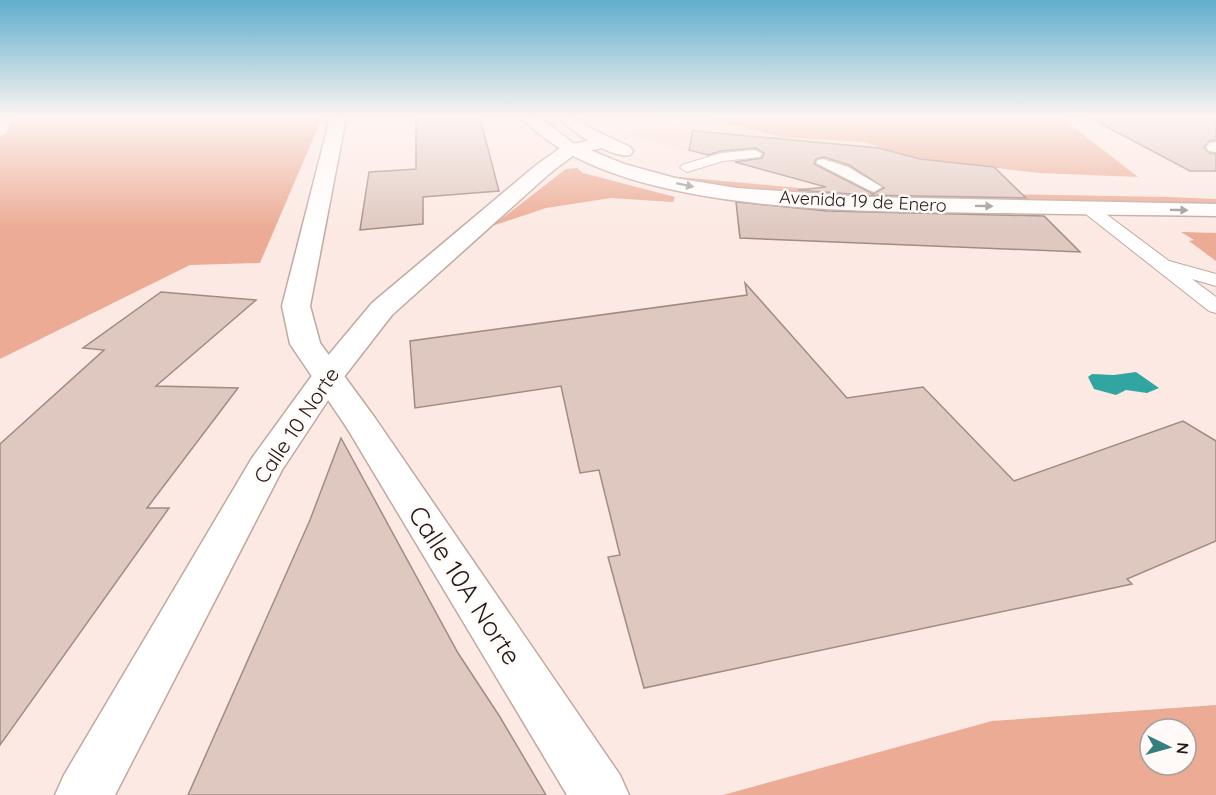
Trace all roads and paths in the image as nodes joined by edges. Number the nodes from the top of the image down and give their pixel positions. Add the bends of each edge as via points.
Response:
1 (330, 155) edge
2 (562, 155) edge
3 (580, 155) edge
4 (633, 155) edge
5 (743, 155) edge
6 (823, 163) dead end
7 (687, 168) junction
8 (874, 187) junction
9 (1216, 193) edge
10 (1088, 208) junction
11 (1216, 210) edge
12 (1158, 262) junction
13 (1216, 280) edge
14 (1216, 307) edge
15 (327, 377) junction
16 (84, 795) edge
17 (600, 795) edge

1 - 15 street, Calle 10A Norte via 296,306 306,344
2 - 15 street, Calle 10 Norte via 382,309
3 -> 10 street, Avenida 19 de Enero via 599,164 696,188 823,202
4 - 7 street, Avenida 19 de Enero
5 - 7 lane via 721,157
6 - 8 lane
7 - 8 street, Avenida 19 de Enero via 821,185
8 - 9 street, Avenida 19 de Enero
10 -> 11 street, Avenida 19 de Enero
10 - 12 lane
12 - 13 lane
12 - 14 lane
15 - 16 street, Calle 10 Norte via 265,467
15 - 17 street, Calle 10A Norte via 363,426

